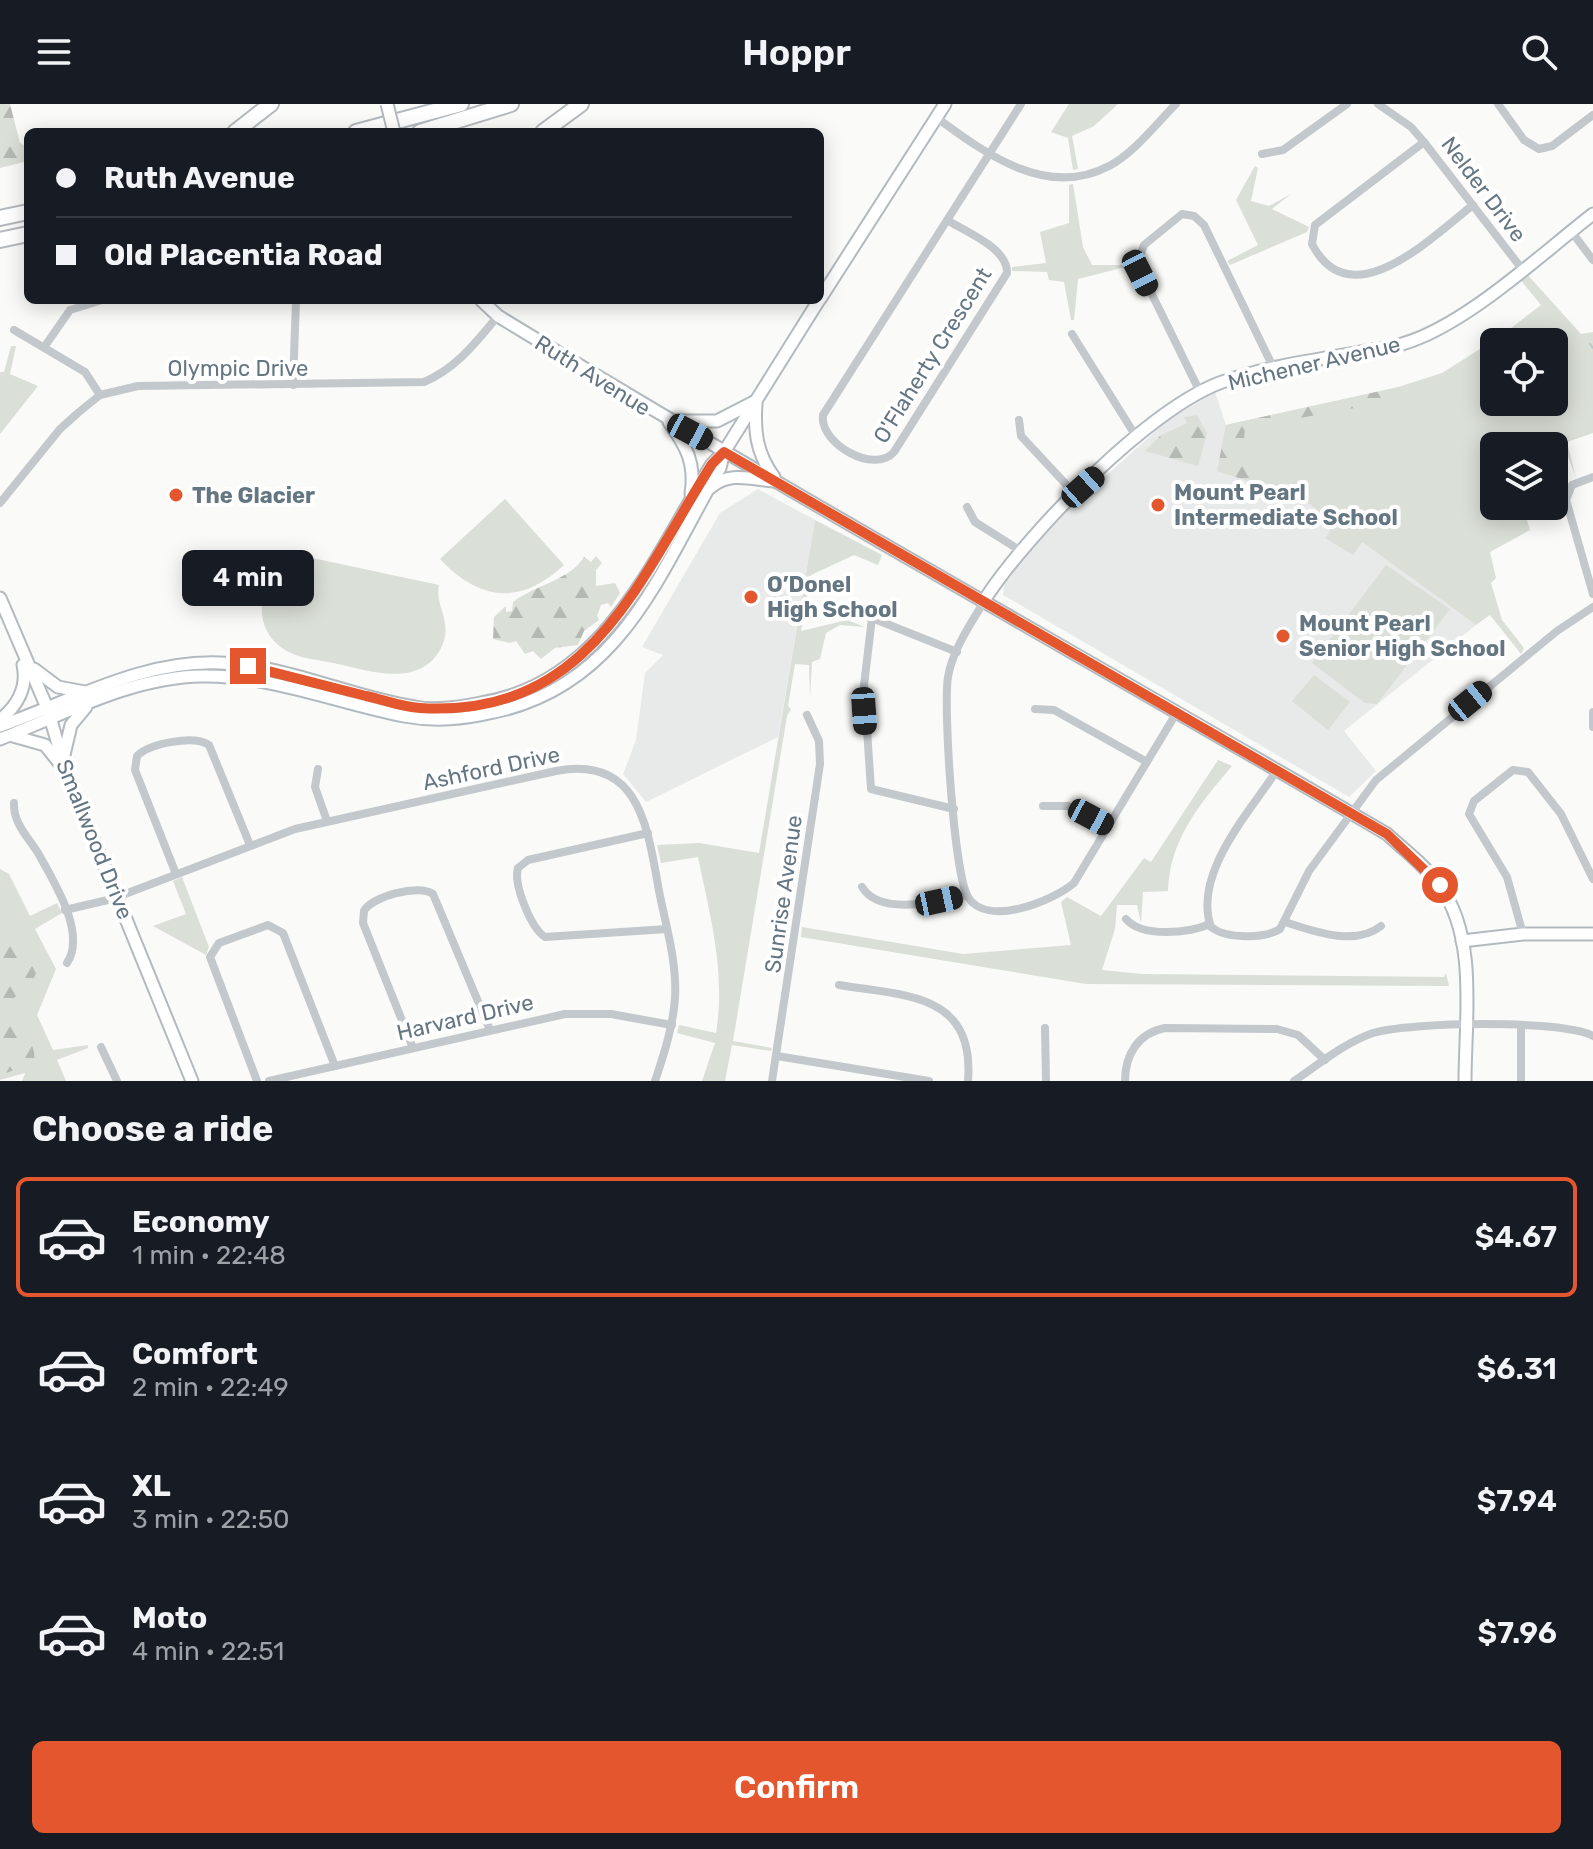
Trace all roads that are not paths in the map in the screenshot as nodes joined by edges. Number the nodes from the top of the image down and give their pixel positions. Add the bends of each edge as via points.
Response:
1 (271, 104) edge
2 (387, 104) edge
3 (461, 104) edge
4 (511, 104) edge
5 (581, 104) edge
6 (945, 104) edge
7 (1021, 104) edge
8 (1176, 104) edge
9 (1347, 104) edge
10 (1378, 104) edge
11 (1498, 104) edge
12 (1593, 115) edge
13 (937, 118) junction
14 (240, 128) edge
15 (371, 128) edge
16 (393, 128) edge
17 (433, 128) edge
18 (548, 128) edge
19 (1424, 142) junction
20 (990, 154) junction
21 (1262, 154) dead end
22 (1473, 205) junction
23 (24, 213) edge
24 (1593, 214) edge
25 (0, 218) edge
26 (947, 220) junction
27 (1571, 231) junction
28 (24, 235) edge
29 (0, 240) edge
30 (1593, 260) edge
31 (1522, 269) junction
32 (824, 294) edge
33 (89, 304) edge
34 (296, 304) edge
35 (485, 304) edge
36 (817, 304) edge
37 (498, 316) junction
38 (14, 330) dead end
39 (1072, 334) dead end
40 (45, 346) junction
41 (1274, 369) junction
42 (293, 385) junction
43 (1200, 392) junction
44 (100, 395) junction
45 (756, 401) junction
46 (668, 420) junction
47 (1019, 420) dead end
48 (1137, 438) junction
49 (724, 452) junction
50 (1593, 477) edge
51 (777, 481) junction
52 (1075, 494) junction
53 (704, 495) junction
54 (691, 498) junction
55 (0, 503) edge
56 (967, 507) dead end
57 (1021, 551) junction
58 (1593, 594) edge
59 (0, 598) edge
60 (985, 599) junction
61 (1593, 607) edge
62 (851, 610) dead end
63 (872, 618) junction
64 (16, 641) junction
65 (957, 652) junction
66 (91, 696) junction
67 (1035, 709) dead end
68 (1177, 712) junction
69 (1593, 712) edge
70 (49, 714) junction
71 (807, 715) dead end
72 (0, 723) edge
73 (1593, 727) edge
74 (4, 737) edge
75 (1147, 762) junction
76 (318, 769) dead end
77 (1277, 770) junction
78 (66, 772) junction
79 (14, 803) dead end
80 (1043, 806) dead end
81 (954, 809) junction
82 (1350, 813) junction
83 (327, 821) junction
84 (1108, 826) junction
85 (648, 833) junction
86 (250, 845) junction
87 (176, 874) junction
88 (1593, 879) edge
89 (862, 887) dead end
90 (967, 895) junction
91 (118, 897) junction
92 (65, 910) junction
93 (1126, 919) dead end
94 (1285, 922) junction
95 (1210, 924) junction
96 (1381, 926) dead end
97 (667, 929) junction
98 (1523, 934) junction
99 (1593, 934) edge
100 (1462, 941) junction
101 (67, 963) dead end
102 (839, 985) dead end
103 (672, 1025) junction
104 (1465, 1026) junction
105 (1521, 1027) junction
106 (1045, 1028) dead end
107 (490, 1030) junction
108 (1593, 1036) edge
109 (101, 1047) dead end
110 (413, 1048) junction
111 (777, 1056) junction
112 (1325, 1060) junction
113 (335, 1066) junction
114 (117, 1081) edge
115 (192, 1081) edge
116 (257, 1081) edge
117 (269, 1081) edge
118 (655, 1081) edge
119 (772, 1081) edge
120 (929, 1081) edge
121 (968, 1081) edge
122 (1046, 1081) edge
123 (1125, 1081) edge
124 (1294, 1081) edge
125 (1465, 1081) edge
126 (1521, 1081) edge

1 - 14 highway
2 - 16 main road, bridge
3 - 15 highway
4 - 17 highway
5 - 18 highway
6 - 13 main road
7 - 20 street, O'Flaherty Crescent
8 - 20 street via 1111,166 1088,175 1036,176
9 - 21 street via 1283,150
10 - 19 street, Nelder Drive
11 - 12 street via 1524,140 1539,149 1552,146
13 - 20 street
13 - 32 main road
19 - 22 street, Nelder Drive
19 - 22 street via 1315,225 1312,244 1327,265 1351,275 1388,268
20 - 26 street, O'Flaherty Crescent
22 - 31 street, Nelder Drive
23 - 25 highway
24 - 27 main road, Michener Avenue
26 - 26 street, O'Flaherty Crescent via 823,415 828,437 871,461 885,460 894,452 1007,273 1000,254
27 - 30 street
27 - 31 main road, Michener Avenue
28 - 29 highway
31 - 41 main road, Michener Avenue via 1427,335
33 - 40 street via 70,310
34 - 42 street
35 - 37 main road, Ruth Avenue
36 - 45 main road
37 - 42 street, Olympic Drive via 468,352 424,382
37 - 46 main road, Ruth Avenue
38 - 40 street
39 - 48 street
40 - 44 street via 88,375
41 - 43 main road, Michener Avenue
41 - 43 street via 1204,225 1182,214 1144,245 1137,264
42 - 44 street, Olympic Drive via 138,386
43 - 48 main road, Michener Avenue
44 - 55 street, Olympic Drive via 60,429
45 - 46 main road via 717,421
45 - 49 main road
45 - 51 main road via 757,443
46 - 49 main road, Ruth Avenue
46 - 54 main road via 694,469
47 - 52 street via 1021,436
48 - 52 main road, Michener Avenue
49 - 51 main road, Ruth Avenue
49 - 53 main road
49 - 54 main road
50 - 58 street via 1576,483 1566,496
51 - 53 main road via 731,477
51 - 60 main road, Ruth Avenue
52 - 57 main road, Michener Avenue
53 - 66 main road via 653,591 623,634 584,672 521,706 463,719 422,719 239,678 200,676
54 - 66 main road via 607,632 539,686 500,700 416,708 220,663 166,666
56 - 57 street via 975,522
57 - 60 main road, Michener Avenue
59 - 64 main road, Smallwood Drive
60 - 65 street
60 - 68 main road, Ruth Avenue
61 - 82 street via 1398,760
62 - 63 street
63 - 65 street
63 - 81 street via 864,680 870,787 878,794
64 - 66 main road via 46,681
64 - 70 main road, Smallwood Drive
64 - 72 main road via 25,683
65 - 81 street via 947,692
66 - 70 main road
66 - 78 main road via 71,725 64,751
67 - 75 street via 1051,708
68 - 75 street
68 - 77 main road, Ruth Avenue
69 - 73 street
70 - 72 main road
70 - 74 main road
70 - 78 main road, Smallwood Drive
71 - 111 street, Sunrise Avenue via 819,741 820,764
74 - 78 main road via 45,745
75 - 84 street
76 - 83 street via 315,787
77 - 82 main road, Ruth Avenue
77 - 95 street via 1224,848 1212,890
78 - 91 main road, Smallwood Drive
79 - 92 street via 16,819
80 - 84 street via 1069,806
81 - 90 street
82 - 94 street via 1304,877
82 - 100 main road, Ruth Avenue via 1387,834 1440,885
83 - 85 street, Ashford Drive via 581,769 606,775 626,788 640,807
83 - 86 street, Ashford Drive
84 - 90 street via 1077,879 1046,902 1005,910 978,904
85 - 97 street, Ashford Drive
85 - 97 street via 528,860 518,868 517,877 536,928 545,937
86 - 87 street, Ashford Drive
86 - 87 street via 209,745 196,739 144,750 135,770
87 - 91 street, Ashford Drive
88 - 98 street via 1551,800 1528,772 1513,770 1474,801 1469,814 1507,877
89 - 90 street via 873,898 897,903
91 - 92 street, Ashford Drive
91 - 115 main road, Smallwood Drive
92 - 101 street via 74,943
93 - 95 street via 1143,930
94 - 95 street via 1277,931 1259,935 1224,934
94 - 96 street via 1334,935 1367,934
97 - 103 street, Ashford Drive via 675,985
98 - 99 main road
98 - 100 main road
100 - 104 main road, Ruth Avenue
102 - 121 street via 922,998 940,1006 964,1040
103 - 107 street, Harvard Drive via 575,1013
103 - 118 street, Ashford Drive
104 - 105 street
104 - 112 street via 1401,1026 1354,1041
104 - 125 main road, Ruth Avenue
105 - 108 street via 1564,1027
105 - 126 street
106 - 122 street
107 - 110 street, Harvard Drive
107 - 110 street via 433,894 418,890 375,900 364,911 363,923
109 - 114 street
110 - 113 street, Harvard Drive
111 - 119 street, Sunrise Avenue
111 - 120 street
112 - 123 street via 1289,1031 1165,1028 1151,1032 1132,1049
112 - 124 street
113 - 116 street via 283,933 268,925 219,943 210,957
113 - 117 street, Harvard Drive

